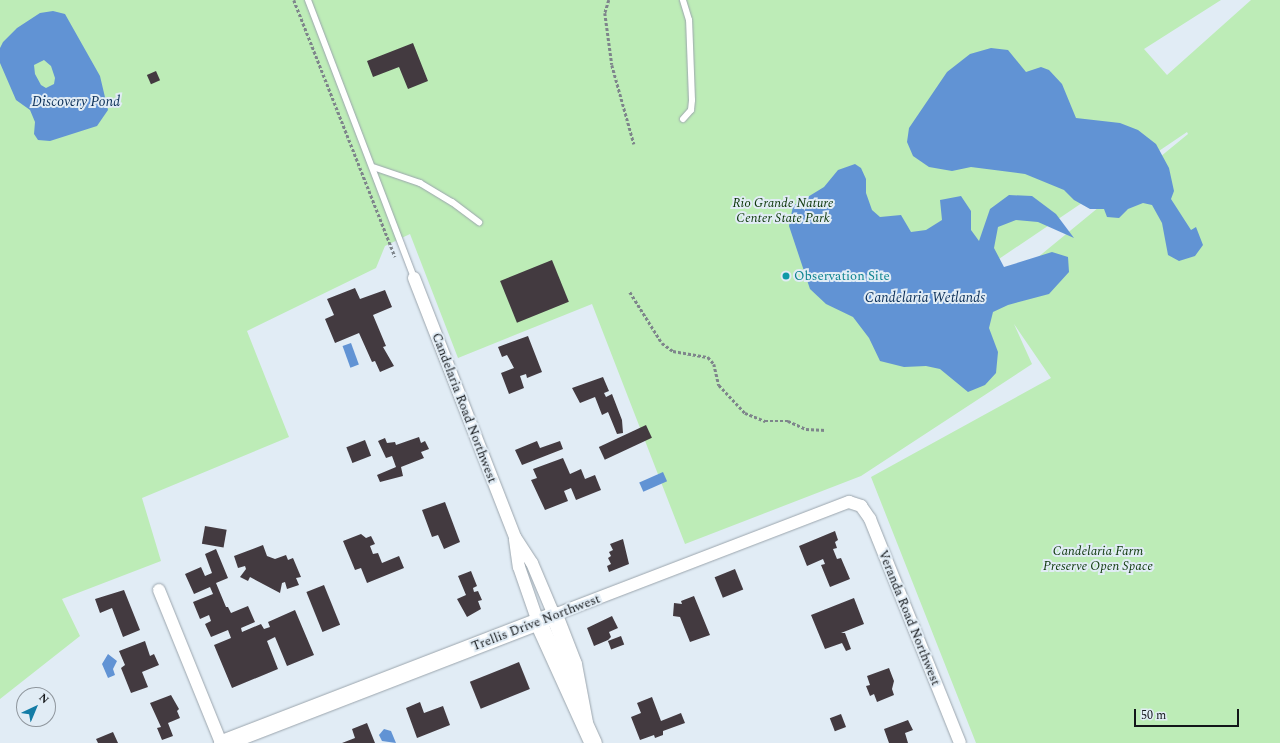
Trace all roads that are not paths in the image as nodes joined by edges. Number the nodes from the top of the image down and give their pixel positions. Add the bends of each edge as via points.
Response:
1 (308, 0) edge
2 (683, 0) edge
3 (683, 119) dead end
4 (373, 166) junction
5 (479, 222) dead end
6 (414, 278) joint
7 (849, 502) joint
8 (515, 537) junction
9 (159, 590) dead end
10 (554, 615) junction
11 (538, 622) junction
12 (584, 722) junction
13 (222, 743) edge
14 (593, 743) edge
15 (960, 743) edge

1 - 4 lane
2 - 3 lane via 689,20 692,100 691,110
4 - 5 lane via 420,183
4 - 6 lane
6 - 8 street, Candelaria Road Northwest
7 - 10 street, Trellis Drive Northwest
7 - 15 street, Veranda Road Northwest via 861,506 870,519
8 - 10 street, Candelaria Road Northwest via 532,563
8 - 11 street, Candelaria Road Northwest via 519,567
9 - 13 street
10 - 11 street, Trellis Drive Northwest
10 - 12 street, Candelaria Road Northwest via 573,664
11 - 12 street, Candelaria Road Northwest
11 - 13 street, Trellis Drive Northwest
12 - 14 street, Candelaria Road Northwest

